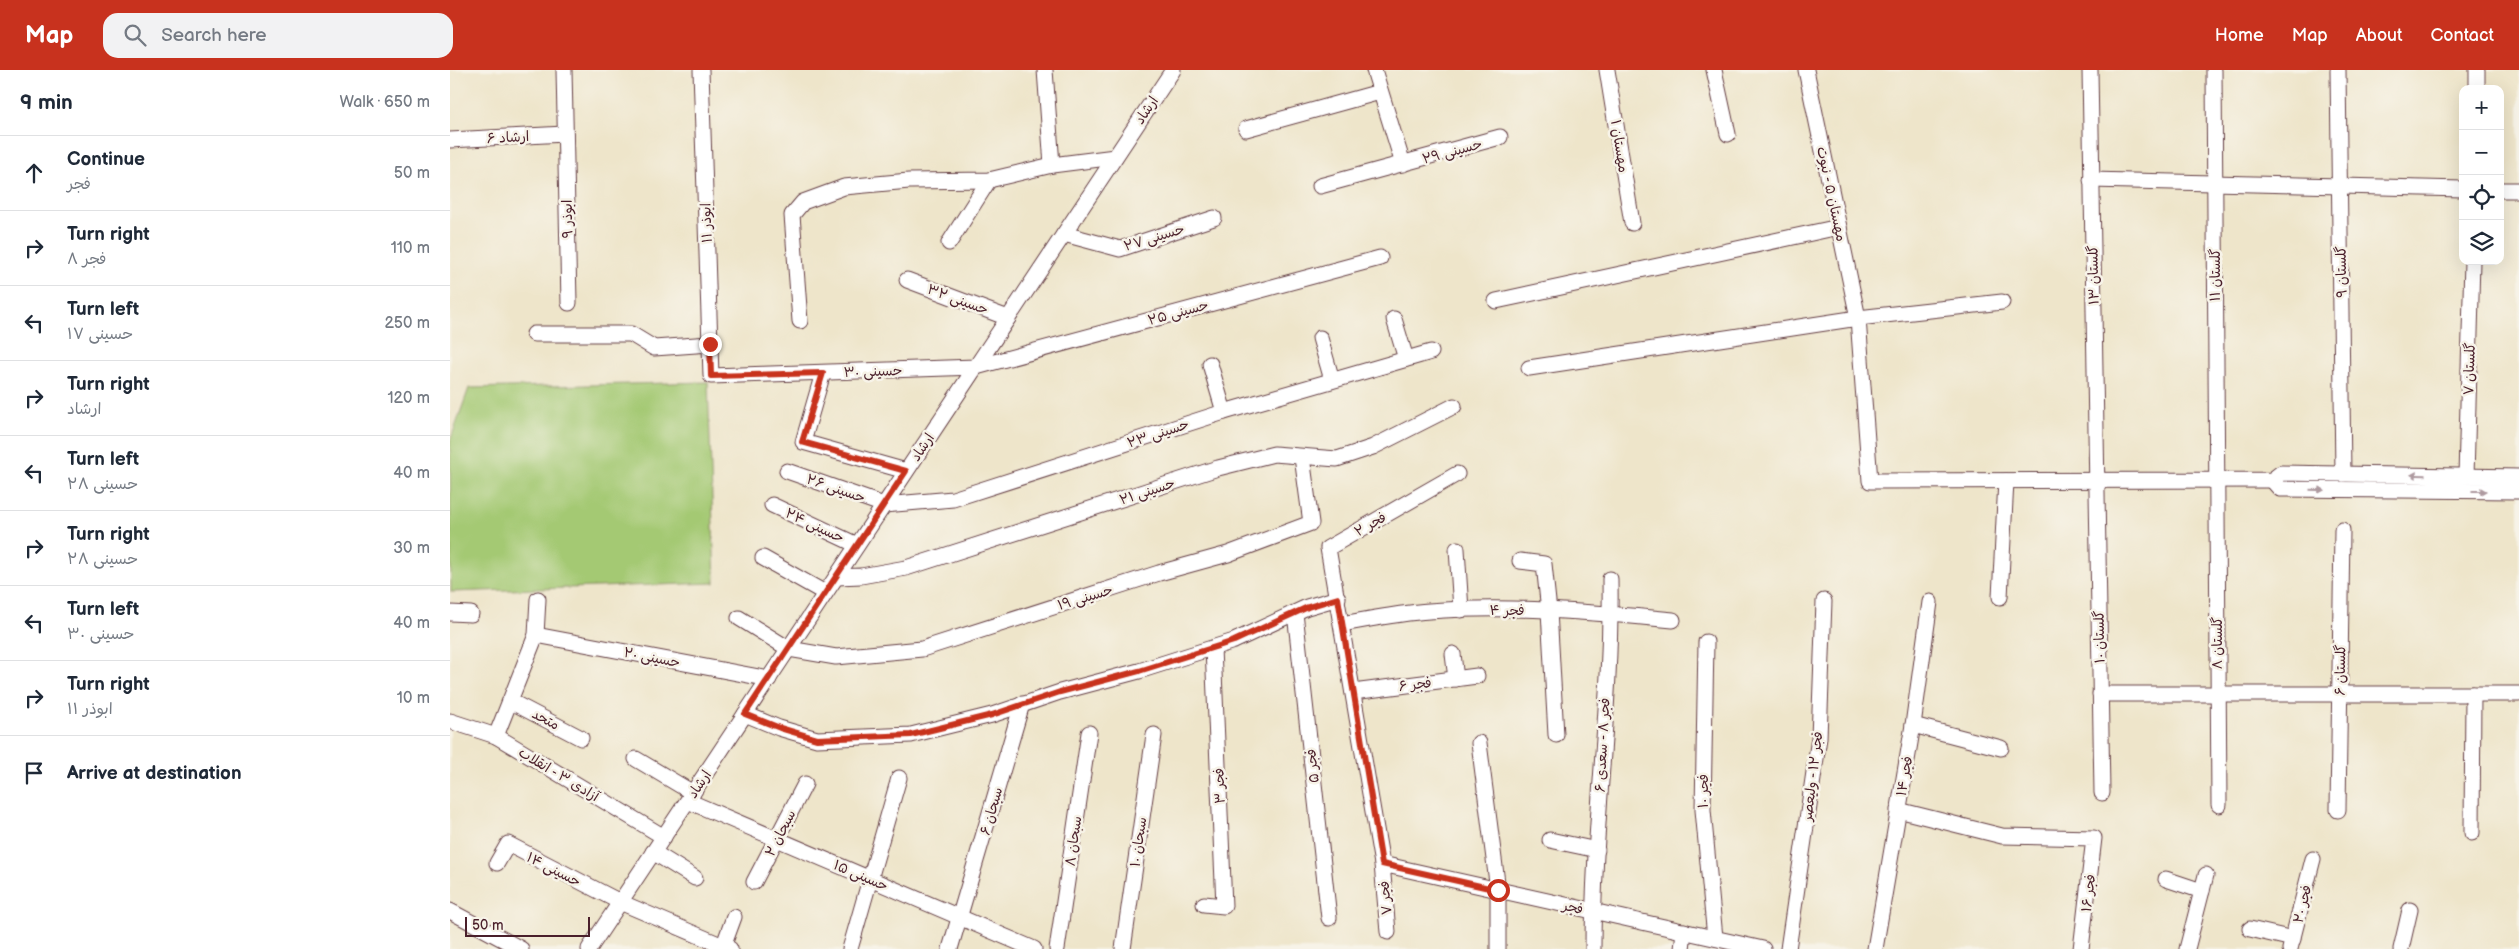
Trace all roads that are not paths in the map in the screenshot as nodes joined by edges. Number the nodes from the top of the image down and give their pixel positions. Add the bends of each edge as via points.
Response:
1 (564, 70) edge
2 (701, 70) edge
3 (1045, 70) edge
4 (1173, 70) edge
5 (1374, 70) edge
6 (1607, 70) edge
7 (1714, 70) edge
8 (1806, 70) edge
9 (2090, 70) edge
10 (2214, 70) edge
11 (2338, 70) edge
12 (2477, 70) edge
13 (2477, 85) edge
14 (1380, 92) junction
15 (1246, 129) dead end
16 (565, 134) junction
17 (1728, 134) dead end
18 (1500, 137) dead end
19 (450, 140) edge
20 (1115, 157) junction
21 (1403, 164) junction
22 (1052, 165) junction
23 (989, 180) junction
24 (2091, 180) junction
25 (2215, 183) junction
26 (1320, 186) dead end
27 (2340, 186) junction
28 (2459, 189) edge
29 (2504, 190) edge
30 (2519, 190) edge
31 (1214, 218) dead end
32 (1632, 223) dead end
33 (1839, 227) junction
34 (1064, 234) junction
35 (949, 243) dead end
36 (1380, 258) dead end
37 (2472, 265) edge
38 (907, 280) dead end
39 (1496, 301) dead end
40 (2002, 302) dead end
41 (569, 303) dead end
42 (1008, 318) junction
43 (1394, 318) dead end
44 (1858, 318) junction
45 (800, 321) dead end
46 (534, 334) dead end
47 (1320, 338) dead end
48 (710, 344) junction
49 (1431, 352) dead end
50 (1406, 359) junction
51 (1210, 364) dead end
52 (976, 367) junction
53 (1529, 368) dead end
54 (823, 373) junction
55 (711, 376) joint
56 (1332, 380) junction
57 (1454, 406) dead end
58 (1224, 412) junction
59 (1302, 457) junction
60 (788, 471) dead end
61 (906, 471) junction
62 (1457, 474) dead end
63 (2343, 474) junction
64 (2466, 476) junction
65 (2519, 477) edge
66 (2216, 480) junction
67 (2272, 480) junction
68 (2006, 481) junction
69 (2096, 481) junction
70 (2519, 491) edge
71 (772, 505) dead end
72 (884, 505) junction
73 (2342, 530) dead end
74 (857, 545) junction
75 (1457, 549) dead end
76 (763, 558) dead end
77 (1520, 561) dead end
78 (836, 576) junction
79 (1610, 578) dead end
80 (825, 593) junction
81 (2000, 597) dead end
82 (1338, 598) junction
83 (538, 599) dead end
84 (1824, 601) dead end
85 (1930, 602) dead end
86 (1461, 610) junction
87 (1549, 611) junction
88 (450, 613) edge
89 (1295, 613) junction
90 (471, 614) dead end
91 (1611, 614) junction
92 (739, 618) dead end
93 (1673, 620) dead end
94 (1342, 624) junction
95 (536, 635) junction
96 (1706, 642) dead end
97 (1213, 648) junction
98 (789, 649) junction
99 (1453, 654) dead end
100 (1477, 676) dead end
101 (769, 679) junction
102 (1456, 679) junction
103 (1353, 692) junction
104 (2100, 694) junction
105 (2218, 694) junction
106 (2340, 694) junction
107 (2473, 694) junction
108 (2519, 694) edge
109 (510, 701) junction
110 (1022, 704) junction
111 (745, 714) junction
112 (450, 721) edge
113 (1914, 725) junction
114 (1089, 733) dead end
115 (1154, 735) dead end
116 (1556, 735) dead end
117 (496, 736) junction
118 (581, 738) dead end
119 (1479, 743) dead end
120 (2000, 748) dead end
121 (636, 759) dead end
122 (899, 778) dead end
123 (805, 784) dead end
124 (2102, 793) dead end
125 (690, 797) junction
126 (2219, 804) dead end
127 (1898, 810) junction
128 (2338, 810) dead end
129 (2472, 833) dead end
130 (664, 837) junction
131 (777, 839) junction
132 (1550, 840) dead end
133 (1597, 850) junction
134 (653, 852) junction
135 (2313, 859) dead end
136 (497, 863) dead end
137 (1382, 864) junction
138 (2206, 875) dead end
139 (696, 878) dead end
140 (870, 878) junction
141 (2166, 879) dead end
142 (754, 882) dead end
143 (1498, 890) junction
144 (2202, 891) junction
145 (620, 902) junction
146 (1204, 904) dead end
147 (2410, 910) dead end
148 (450, 911) edge
149 (1593, 911) junction
150 (734, 917) dead end
151 (959, 917) junction
152 (1329, 918) dead end
153 (2250, 929) dead end
154 (1684, 931) junction
155 (1388, 932) dead end
156 (1715, 938) junction
157 (2292, 944) edge
158 (727, 948) edge
159 (521, 949) edge
160 (589, 949) edge
161 (850, 949) edge
162 (950, 949) edge
163 (1034, 949) edge
164 (1057, 949) edge
165 (1123, 949) edge
166 (1498, 949) edge
167 (1593, 949) edge
168 (1682, 949) edge
169 (1763, 949) edge
170 (1788, 949) edge
171 (1875, 949) edge
172 (2081, 949) edge
173 (2187, 949) edge
174 (2401, 949) edge

1 - 16 street, ابوذر ۹
2 - 48 street, ابوذر ۱۱
3 - 22 street
4 - 20 street, ارشاد
5 - 14 street, حسینی ۲۹
6 - 32 street, مهستان ۱
7 - 17 street
8 - 33 street, مهستان ۵ - نبوت
9 - 24 street, گلستان ۱۳
10 - 25 street, گلستان ۱۱
11 - 27 street, گلستان ۹
12 - 13 street
14 - 15 street
14 - 21 street, حسینی ۲۹
16 - 19 street, ارشاد ۶
16 - 41 street, ابوذر ۹
18 - 21 street, حسینی ۲۹
20 - 22 street
20 - 34 street, ارشاد
21 - 26 street, حسینی ۲۹
22 - 23 street
23 - 35 street
23 - 45 street via 909,181 844,187 802,202 792,215
24 - 25 street
24 - 69 street, گلستان ۱۳
25 - 27 street
25 - 66 street, گلستان ۱۱
27 - 28 street
27 - 63 street, گلستان ۹
29 - 30 street
31 - 34 street, حسینی ۲۷ via 1120,249
33 - 39 street
33 - 44 street, مهستان ۵ - نبوت
34 - 42 street, ارشاد
36 - 52 street, حسینی ۲۵
37 - 64 street, گلستان ۷
38 - 42 street, حسینی ۳۲
40 - 44 street
42 - 52 street, ارشاد
43 - 50 street
44 - 53 street
44 - 68 street, مهستان ۵ - نبوت via 1870,481
46 - 48 street via 631,334 654,348
47 - 56 street
48 - 55 street, ابوذر ۱۱
49 - 50 street, حسینی ۲۳
50 - 56 street, حسینی ۲۳
51 - 58 street
52 - 54 street, حسینی ۳۰
52 - 61 street, ارشاد
54 - 55 street, حسینی ۳۰
54 - 61 street via 802,442
56 - 58 street, حسینی ۲۳
57 - 59 street, حسینی ۲۱ via 1373,447 1337,459
58 - 72 street, حسینی ۲۳ via 953,499
59 - 78 street, حسینی ۲۱ via 1274,454 1218,468 906,568 861,576
59 - 98 street, حسینی ۱۹ via 1311,523 1228,554 1159,573 922,650 836,656
60 - 72 street, حسینی ۲۶
61 - 72 street, ارشاد
62 - 82 street, فجر ۲ via 1328,548
64 -> 63 street
63 - 67 street via 2281,473
64 - 65 street
66 - 67 street
66 - 69 street
66 - 105 street, گلستان ۸
67 -> 70 street via 2280,489 2289,490
68 - 69 street
68 - 81 street
69 - 104 street, گلستان ۱۰
71 - 74 street, حسینی ۲۴
72 - 74 street, ارشاد
73 - 106 street, گلستان ۶
74 - 78 street, ارشاد
75 - 86 street
76 - 80 street
77 - 87 street via 1544,564
78 - 80 street, ارشاد
79 - 91 street, فجر ۸ - سعدی ۶
80 - 98 street, ارشاد
82 - 89 street
82 - 94 street, فجر ۷
83 - 95 street
84 - 170 street, فجر ۱۲ - ولیعصر via 1819,738
85 - 113 street, فجر ۱۴
86 - 87 street, فجر ۴
86 - 94 street, فجر ۴ via 1428,611
87 - 91 street, فجر ۴
87 - 116 street
88 - 90 street
89 - 97 street
89 - 152 street, فجر ۵
91 - 93 street, فجر ۴
91 - 133 street, فجر ۸ - سعدی ۶
92 - 98 street
94 - 103 street, فجر ۷
95 - 101 street, حسینی ۲۰
95 - 109 street
96 - 156 street, فجر ۱۰ via 1703,810
97 - 110 street
97 - 146 street, فجر ۳ via 1224,906
98 - 101 street, ارشاد
99 - 102 street
100 - 102 street, فجر ۶
101 - 111 street, ارشاد
102 - 103 street, فجر ۶
103 - 137 street, فجر ۷
104 - 105 street
104 - 124 street, گلستان ۱۰
105 - 106 street
105 - 126 street, گلستان ۸
106 - 107 street
106 - 128 street, گلستان ۶
107 - 108 street
107 - 129 street
109 - 117 street
109 - 118 street, متحد
110 - 111 street via 992,715 911,735 817,739
110 - 151 street, سبحان ۶
111 - 125 street, ارشاد
112 - 117 street, آزادی ۳ - انقلاب
113 - 120 street
113 - 127 street, فجر ۱۴
114 - 164 street, سبحان ۸
115 - 165 street, سبحان ۱۰
117 - 130 street, آزادی ۳ - انقلاب
119 - 143 street
121 - 125 street, حسینی ۱۵
122 - 140 street
123 - 131 street, سبحان ۲
125 - 130 street, ارشاد
125 - 131 street, حسینی ۱۵
127 - 171 street, فجر ۱۴
127 - 172 street, فجر ۱۶ via 2002,836 2094,838
130 - 134 street, ارشاد
131 - 140 street, حسینی ۱۵
131 - 142 street, سبحان ۲
132 - 133 street
133 - 149 street, فجر ۸ - سعدی ۶
134 - 139 street
134 - 145 street, ارشاد
135 - 157 street, فجر ۲۰
136 - 145 street, حسینی ۱۴ via 508,844
137 - 143 street, فجر
137 - 155 street, فجر ۷
138 - 144 street
140 - 151 street, حسینی ۱۵
140 - 161 street
141 - 144 street
143 - 149 street, فجر
143 - 166 street
144 - 173 street
145 - 158 street
145 - 160 street, ارشاد
147 - 174 street
148 - 159 street
149 - 154 street, فجر
149 - 167 street, فجر ۸ - سعدی ۶
150 - 158 street
151 - 162 street, سبحان ۶
151 - 163 street, حسینی ۱۵
153 - 157 street
154 - 156 street, فجر
154 - 168 street
156 - 169 street, فجر

